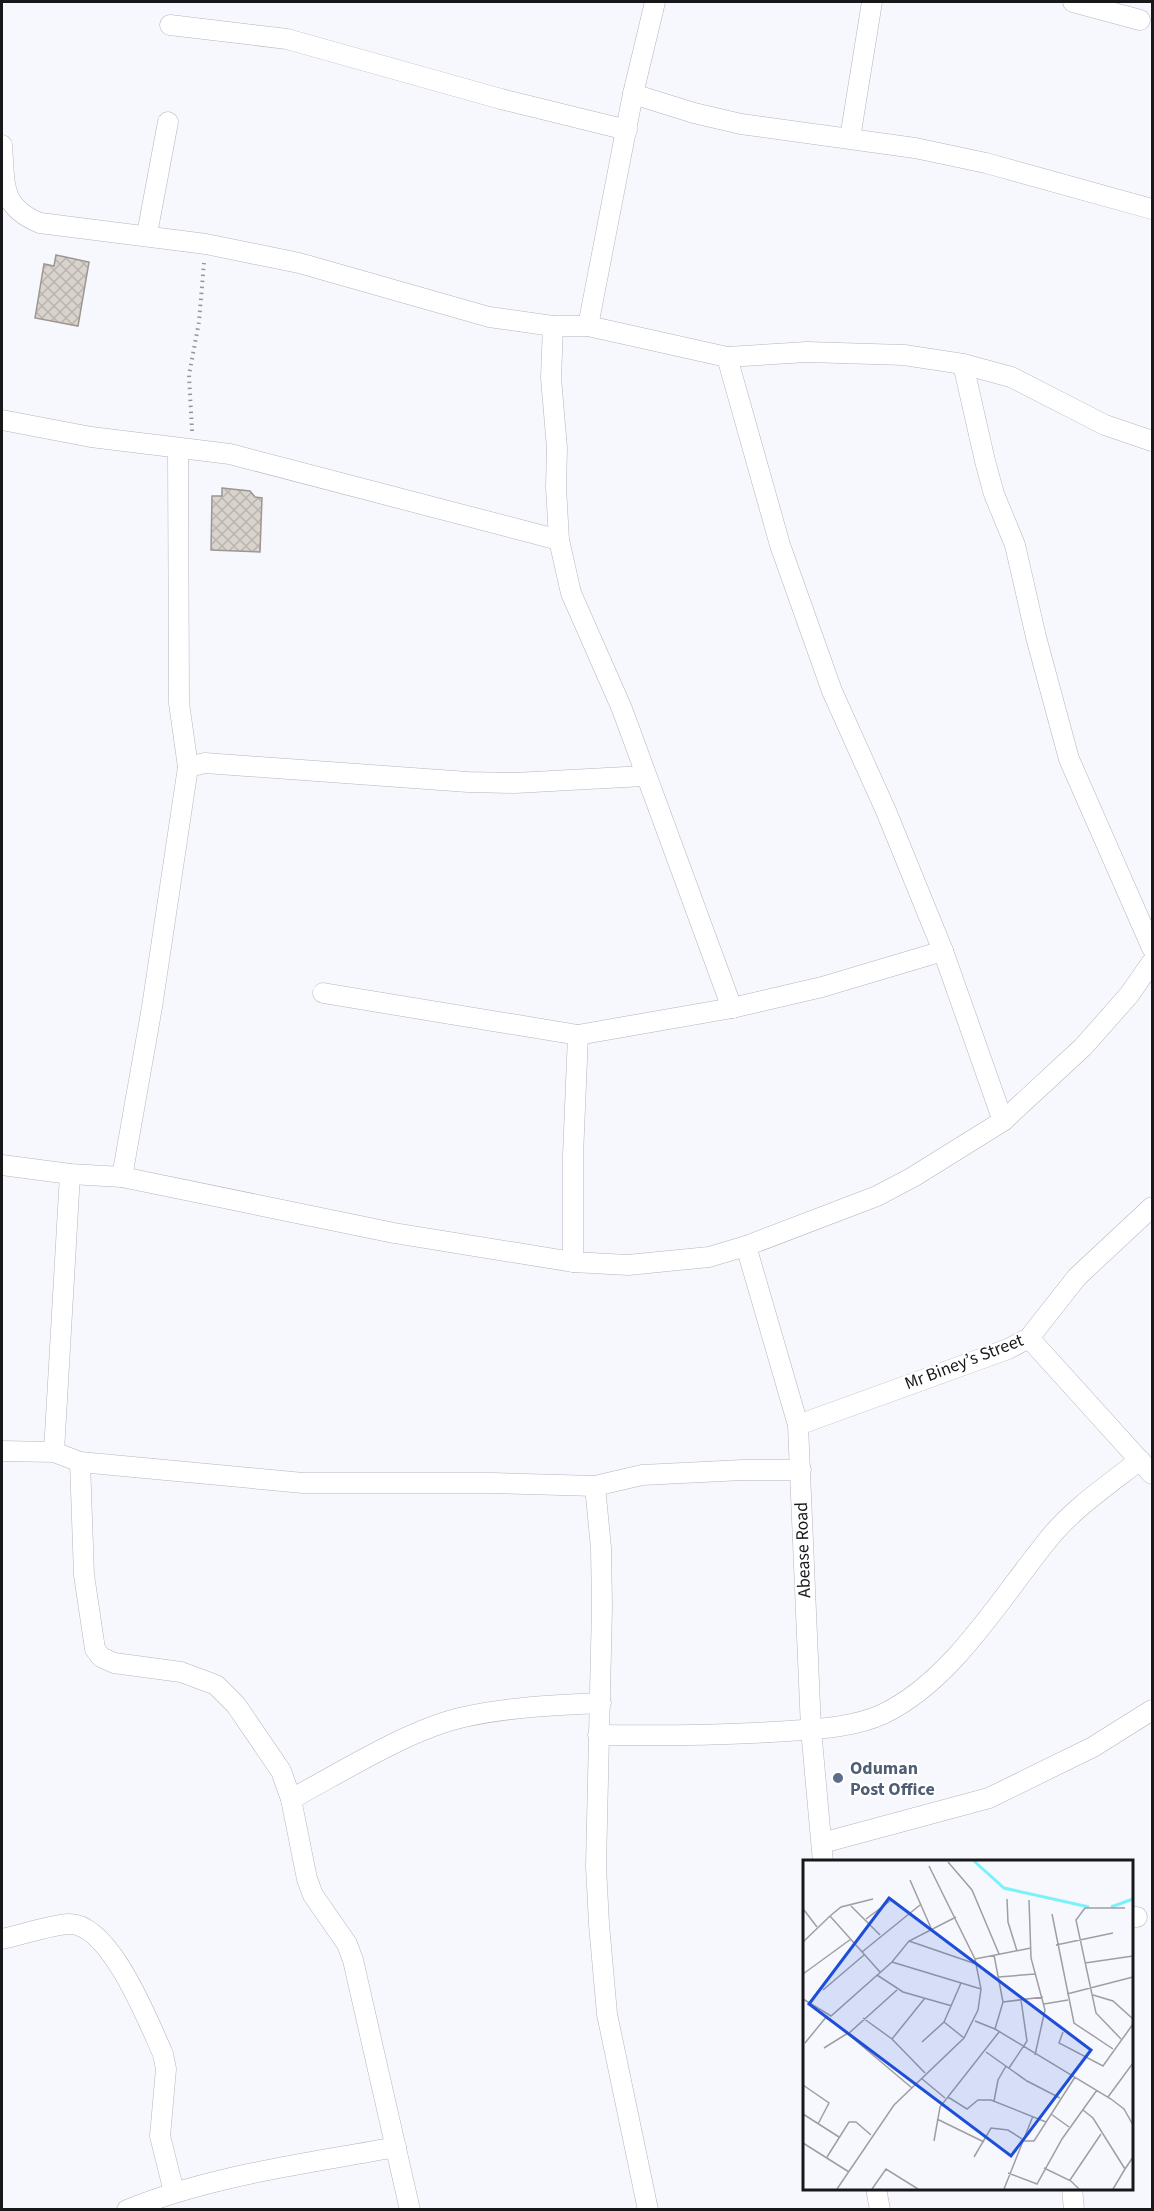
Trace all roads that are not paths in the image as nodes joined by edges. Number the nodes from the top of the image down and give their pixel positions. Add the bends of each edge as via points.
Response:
1 (655, 2) edge
2 (872, 2) edge
3 (1073, 2) edge
4 (1140, 20) dead end
5 (170, 25) dead end
6 (633, 94) junction
7 (168, 122) dead end
8 (627, 130) junction
9 (850, 138) junction
10 (2, 145) edge
11 (4, 195) edge
12 (1152, 209) edge
13 (147, 234) junction
14 (553, 326) junction
15 (588, 326) junction
16 (727, 357) junction
17 (963, 364) junction
18 (2, 420) edge
19 (1152, 441) edge
20 (184, 449) junction
21 (559, 540) junction
22 (188, 767) junction
23 (644, 776) junction
24 (1152, 948) edge
25 (943, 951) junction
26 (1152, 962) edge
27 (323, 993) dead end
28 (732, 1008) junction
29 (578, 1035) junction
30 (1003, 1121) junction
31 (2, 1165) edge
32 (70, 1174) junction
33 (122, 1177) junction
34 (1152, 1207) edge
35 (746, 1246) junction
36 (573, 1262) junction
37 (1029, 1338) junction
38 (798, 1425) junction
39 (2, 1451) edge
40 (54, 1452) junction
41 (81, 1462) junction
42 (1146, 1467) edge
43 (801, 1470) junction
44 (595, 1486) junction
45 (601, 1703) junction
46 (1152, 1710) edge
47 (811, 1729) junction
48 (598, 1735) junction
49 (291, 1799) junction
50 (822, 1852) edge
51 (2, 1939) edge
52 (396, 2147) junction
53 (876, 2190) edge
54 (1072, 2190) edge
55 (174, 2192) junction
56 (154, 2204) edge
57 (127, 2210) edge
58 (410, 2210) edge
59 (648, 2210) edge
60 (880, 2210) edge
61 (1074, 2210) edge

1 - 6 street
2 - 9 street
3 - 4 street
5 - 8 street via 287,39
6 - 8 street
6 - 9 street via 741,124
7 - 13 street
8 - 15 street
9 - 12 street via 986,163
10 - 11 street
11 - 13 street via 17,212 40,222
13 - 14 street via 299,263 489,317
14 - 15 street
14 - 21 street via 550,378 557,448
15 - 16 street
16 - 17 street via 818,352 904,355
16 - 25 street via 780,545 832,691
17 - 19 street via 1011,377 1106,425
17 - 24 street via 985,461 1015,545 1035,637 1069,759
18 - 20 street via 91,438
20 - 21 street via 280,465
20 - 22 street via 179,703
21 - 23 street via 571,593 622,709
22 - 23 street via 214,764 515,783
22 - 33 street
23 - 28 street
25 - 28 street via 822,987
25 - 30 street
26 - 30 street via 1083,1047
27 - 29 street
28 - 29 street
29 - 36 street
30 - 35 street via 877,1196
31 - 32 street
32 - 33 street
32 - 40 street
33 - 36 street via 394,1233
34 - 37 street, Mr Biney’s Street via 1077,1277
35 - 36 street via 709,1257 664,1263
35 - 38 street, Abease Road
37 - 38 street, Mr Biney’s Street
37 - 42 street
38 - 43 street, Abease Road
39 - 40 street
40 - 41 street
41 - 44 street via 303,1483
41 - 49 street via 84,1575 95,1649 114,1663 181,1672 216,1685 236,1705 281,1771
42 - 47 street via 1070,1517 1047,1539 977,1631 916,1693 863,1722
43 - 44 street via 642,1475
43 - 47 street, Abease Road
44 - 45 street via 601,1548
45 - 48 street
45 - 49 street via 540,1706 462,1717 386,1749
46 - 50 street via 1093,1748 990,1798
47 - 48 street via 743,1734
47 - 50 street, Abease Road
48 - 59 street via 596,1866 607,2014
49 - 52 street via 313,1895 340,1931 353,1960
51 - 55 street via 70,1924 87,1927 117,1962 163,2054 166,2069 160,2136
52 - 55 street
52 - 58 street
53 - 60 street
54 - 61 street
55 - 56 street
56 - 57 street

